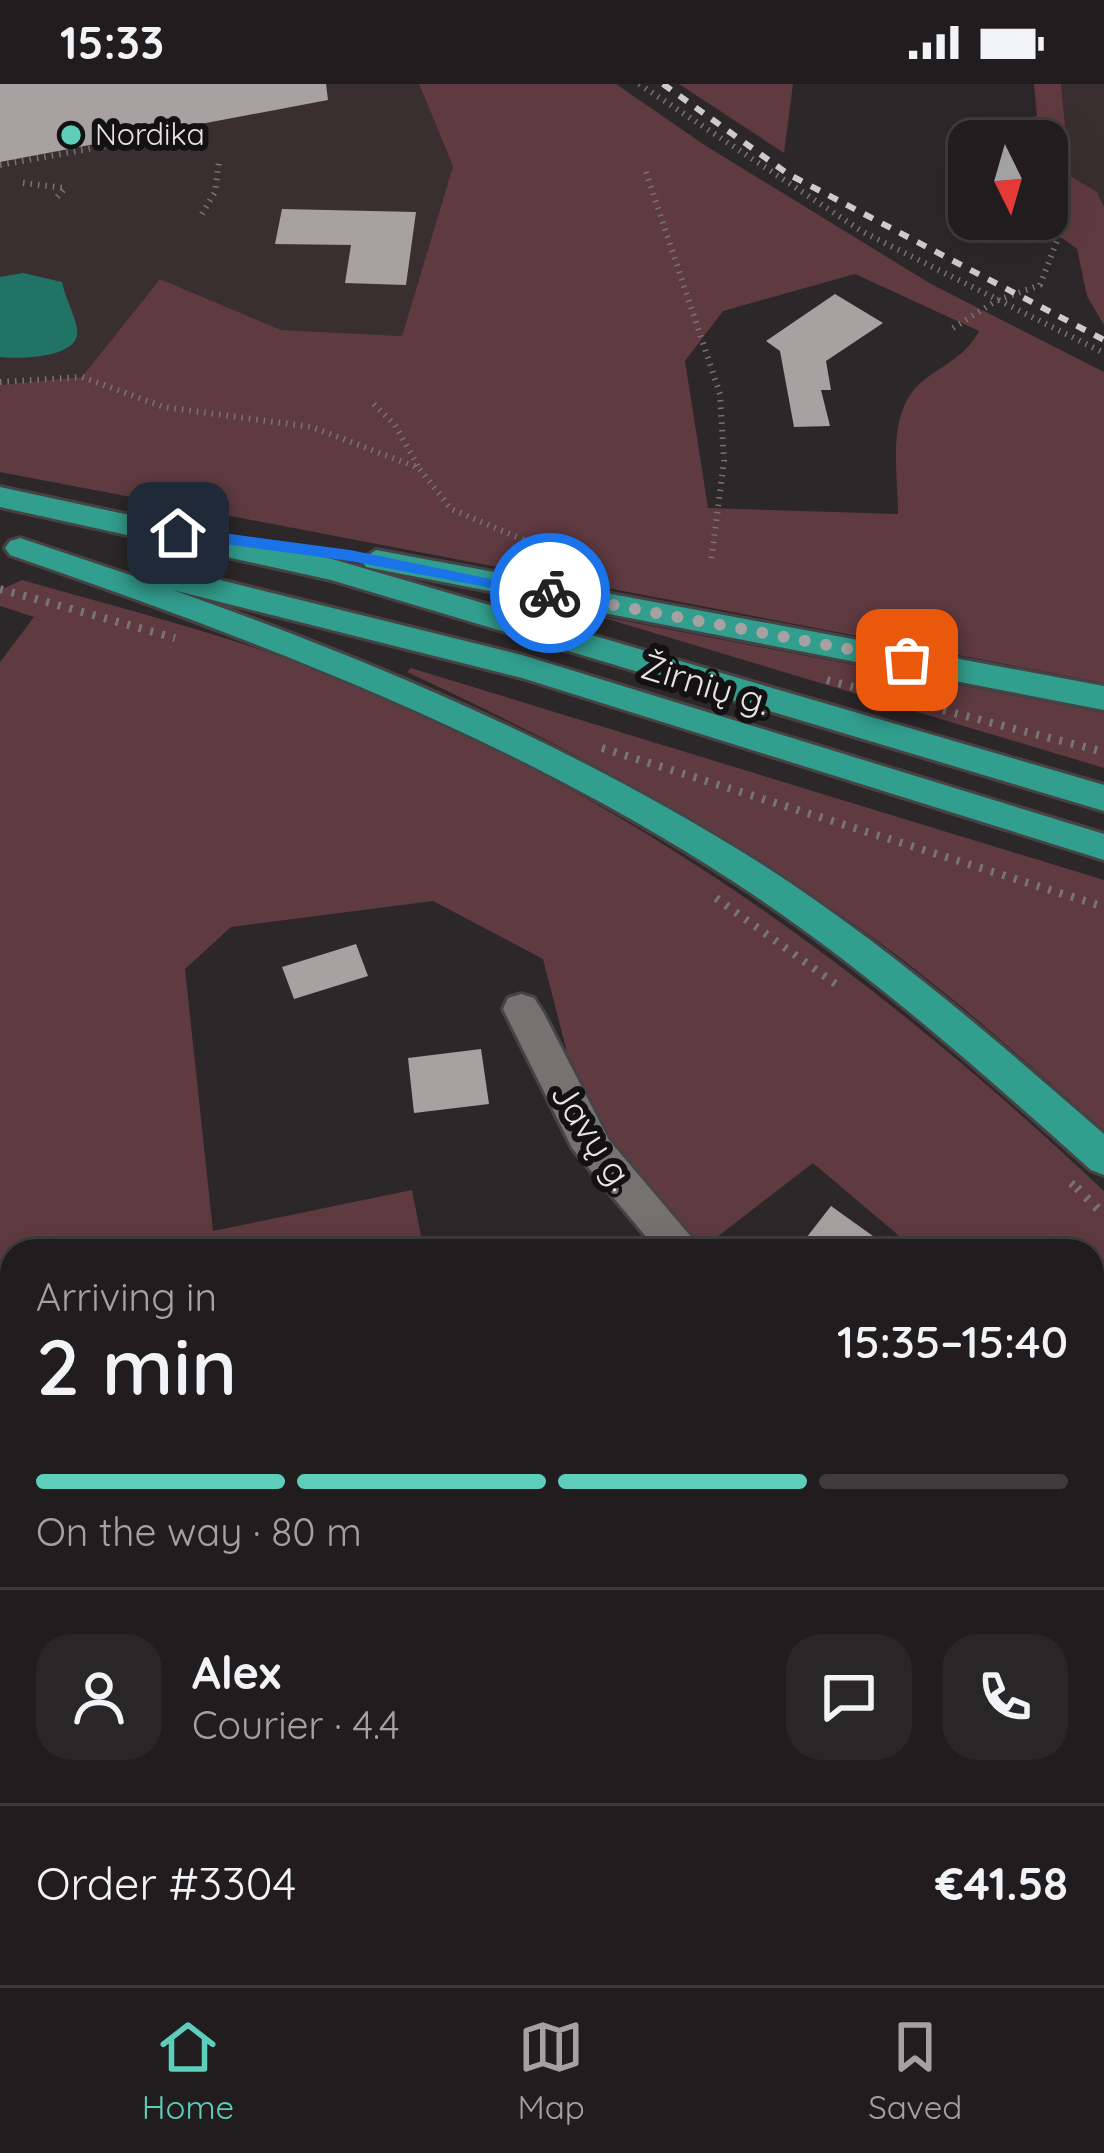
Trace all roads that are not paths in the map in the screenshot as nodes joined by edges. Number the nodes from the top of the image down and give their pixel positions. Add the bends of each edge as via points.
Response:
1 (0, 497) edge
2 (178, 533) junction
3 (10, 546) edge
4 (1104, 698) edge
5 (1104, 798) edge
6 (1104, 847) edge
7 (520, 1009) dead end
8 (1104, 1158) edge
9 (672, 1239) edge

1 - 2 highway, Žirnių g.
2 - 4 highway via 350,555
2 - 5 highway, Žirnių g. via 581,640
3 - 6 highway, Žirnių g. via 265,598 512,665
3 - 8 highway via 312,650 643,809 855,947
7 - 9 street, Javų g. via 614,1179

